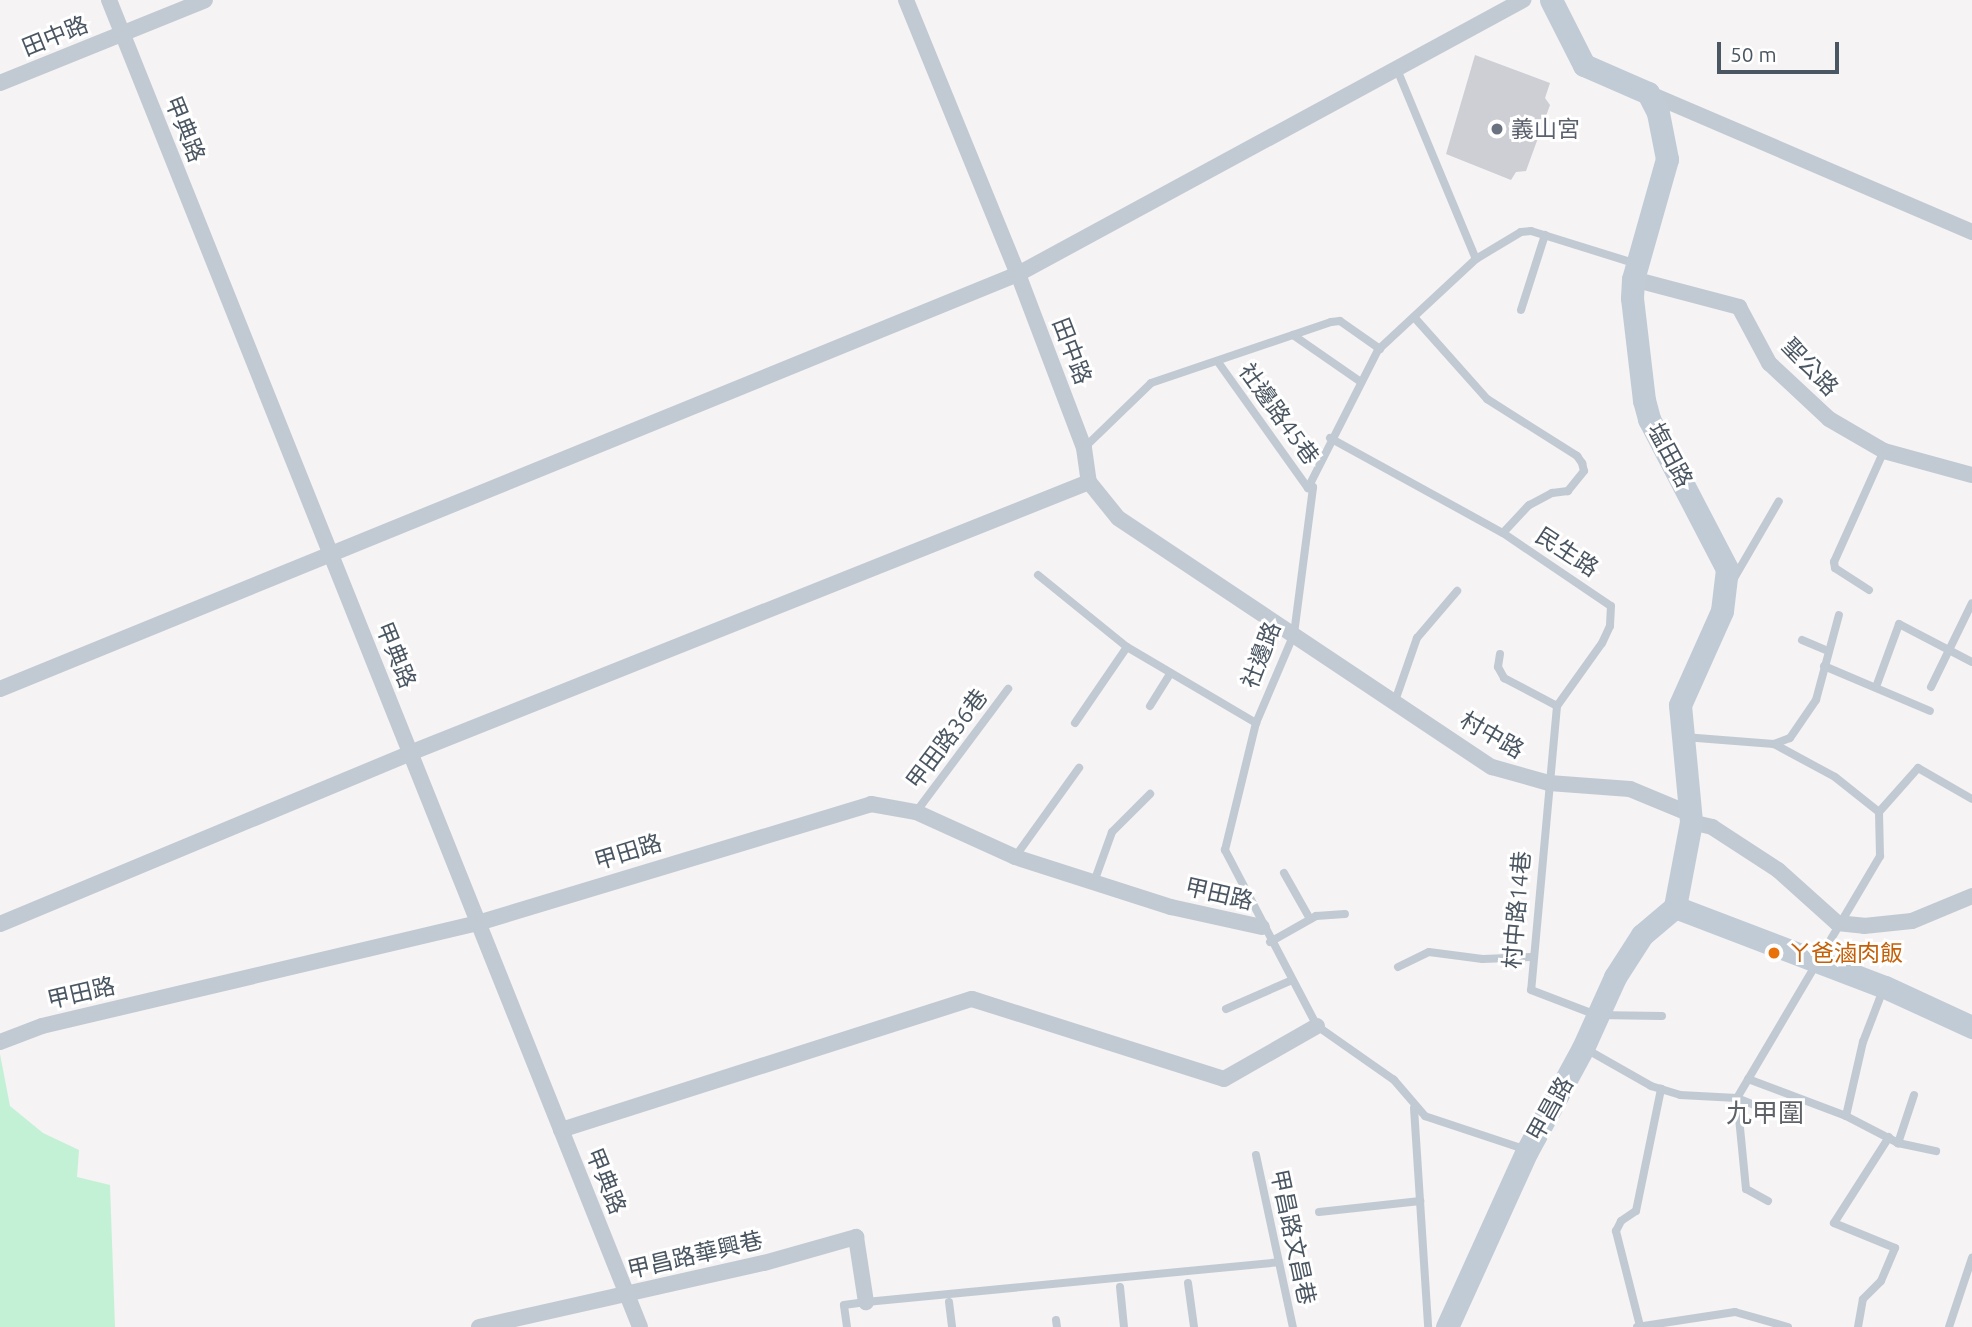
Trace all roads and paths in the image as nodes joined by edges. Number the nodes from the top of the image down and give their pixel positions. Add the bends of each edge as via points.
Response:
1 (109, 0) edge
2 (205, 0) edge
3 (906, 0) edge
4 (1523, 0) edge
5 (1551, 0) edge
6 (122, 33) junction
7 (1396, 67) junction
8 (0, 83) edge
9 (1648, 93) junction
10 (1972, 232) edge
11 (1545, 235) junction
12 (1476, 259) junction
13 (1635, 271) junction
14 (1018, 274) junction
15 (1521, 310) dead end
16 (1415, 317) junction
17 (1293, 335) junction
18 (1380, 349) junction
19 (1218, 362) junction
20 (1361, 382) junction
21 (1330, 438) junction
22 (1084, 448) junction
23 (1884, 451) junction
24 (1972, 475) edge
25 (1089, 482) junction
26 (1308, 488) junction
27 (1779, 501) dead end
28 (1503, 533) junction
29 (330, 554) junction
30 (1038, 575) dead end
31 (1728, 588) junction
32 (1869, 590) dead end
33 (1457, 591) dead end
34 (1972, 603) edge
35 (1839, 615) dead end
36 (1294, 634) junction
37 (1802, 640) dead end
38 (1127, 647) junction
39 (1828, 651) junction
40 (1946, 652) junction
41 (1500, 654) dead end
42 (1972, 662) edge
43 (1824, 666) junction
44 (1171, 673) junction
45 (1876, 687) junction
46 (1931, 687) dead end
47 (1008, 689) dead end
48 (0, 690) edge
49 (1395, 701) junction
50 (1150, 706) dead end
51 (1556, 706) junction
52 (1930, 711) dead end
53 (1075, 723) dead end
54 (1256, 723) junction
55 (1683, 737) junction
56 (1774, 744) junction
57 (410, 753) junction
58 (1079, 768) dead end
59 (1549, 783) junction
60 (1150, 794) dead end
61 (1972, 799) edge
62 (916, 812) junction
63 (1879, 812) junction
64 (1690, 818) junction
65 (1015, 857) junction
66 (1284, 873) dead end
67 (1094, 882) junction
68 (1972, 896) edge
69 (1675, 907) junction
70 (1345, 914) dead end
71 (1310, 919) junction
72 (478, 923) junction
73 (1837, 923) junction
74 (0, 924) edge
75 (1262, 927) junction
76 (1270, 942) junction
77 (1532, 957) junction
78 (1814, 962) junction
79 (1398, 967) dead end
80 (1292, 980) junction
81 (1885, 987) junction
82 (1226, 1009) dead end
83 (1596, 1015) junction
84 (1662, 1016) dead end
85 (1317, 1026) junction
86 (1972, 1027) edge
87 (0, 1042) edge
88 (1583, 1048) junction
89 (1748, 1079) junction
90 (1661, 1089) junction
91 (1914, 1095) dead end
92 (1737, 1098) junction
93 (1414, 1108) junction
94 (1770, 1111) dead end
95 (1846, 1116) junction
96 (561, 1130) junction
97 (1889, 1137) junction
98 (1898, 1143) junction
99 (1527, 1150) junction
100 (1936, 1151) dead end
101 (1256, 1155) dead end
102 (1420, 1201) junction
103 (1768, 1201) dead end
104 (1319, 1212) dead end
105 (1972, 1258) edge
106 (1278, 1262) junction
107 (1188, 1283) dead end
108 (1120, 1287) dead end
109 (627, 1295) junction
110 (866, 1302) junction
111 (949, 1302) dead end
112 (480, 1327) edge
113 (640, 1327) edge
114 (847, 1327) edge
115 (952, 1327) edge
116 (1124, 1327) edge
117 (1194, 1327) edge
118 (1293, 1327) edge
119 (1428, 1327) edge
120 (1447, 1327) edge
121 (1638, 1327) edge
122 (1788, 1327) edge
123 (1858, 1327) edge
124 (1949, 1327) edge

1 - 6 street, 甲典路
2 - 6 street, 田中路
3 - 14 street, 田中路
4 - 7 street
5 - 9 street via 1584,65
6 - 8 street, 田中路
6 - 29 street, 甲典路
7 - 12 lane
7 - 14 street
9 - 10 street
9 - 13 street, 塩田路 via 1663,130 1667,159 1654,179
11 - 12 lane, 社邊路 via 1521,232
11 - 13 lane, 社邊路
11 - 15 lane
12 - 16 lane, 社邊路
13 - 23 street, 聖公路 via 1739,307 1769,363 1790,385 1829,419
13 - 31 street, 塩田路 via 1633,323 1649,419 1722,555
14 - 22 street, 田中路
14 - 29 street
16 - 18 lane, 社邊路
16 - 28 lane via 1487,399 1582,463 1584,471 1568,491 1529,505
17 - 18 lane via 1340,321
17 - 19 lane
17 - 20 lane
18 - 20 lane, 社邊路
19 - 22 lane via 1151,383
19 - 26 lane, 社邊路45巷
20 - 21 lane, 社邊路
21 - 26 lane, 社邊路
21 - 28 lane, 民生路
22 - 25 street, 田中路
23 - 24 street, 聖公路
23 - 32 lane via 1834,562 1835,568
25 - 36 street via 1118,518
25 - 57 street
26 - 36 lane, 社邊路 via 1313,487
27 - 31 lane
28 - 51 lane, 民生路 via 1611,606 1610,626 1602,643
29 - 48 street
29 - 57 street, 甲典路
30 - 38 lane
31 - 55 street via 1679,705
33 - 49 lane via 1418,638
34 - 40 lane
35 - 39 lane
36 - 49 street, 村中路
36 - 54 lane, 社邊路
37 - 39 lane
38 - 44 lane
38 - 53 lane
39 - 43 lane
40 - 42 lane
40 - 45 lane via 1899,624
40 - 46 lane
41 - 51 lane via 1498,667 1504,678
43 - 45 lane
43 - 56 lane via 1808,716 1790,738
44 - 50 lane
44 - 54 lane
45 - 52 lane
47 - 62 lane, 甲田路36巷
49 - 59 street, 村中路 via 1492,766
51 - 59 lane
54 - 75 lane, 社邊路 via 1225,850
55 - 56 lane
55 - 64 street
56 - 63 lane via 1835,778
57 - 72 street, 甲典路
57 - 74 street
58 - 65 lane
59 - 64 street, 村中路 via 1630,789
59 - 77 lane, 村中路14巷
60 - 67 lane via 1112,832
61 - 63 lane via 1918,768
62 - 65 street, 甲田路
62 - 72 street, 甲田路 via 892,805 851,807
63 - 73 lane via 1883,850
64 - 69 street
64 - 73 street, 村中路 via 1778,870
65 - 67 street, 甲田路
66 - 71 lane
67 - 75 street, 甲田路 via 1171,907
68 - 73 street via 1912,921 1864,926
69 - 78 street
69 - 83 street, 甲昌路 via 1630,950
70 - 71 lane via 1326,912
71 - 76 lane
72 - 87 street, 甲田路 via 41,1026
72 - 96 street, 甲典路
73 - 78 lane
75 - 76 lane, 社邊路
76 - 80 lane, 社邊路
77 - 79 lane via 1483,959 1429,952
77 - 83 lane, 村中路14巷 via 1531,990
78 - 81 street
78 - 89 lane
80 - 82 lane
80 - 85 lane, 社邊路
81 - 86 street
81 - 95 lane via 1863,1042
83 - 84 lane, 村中路14巷
83 - 88 street, 甲昌路
85 - 93 lane, 社邊路 via 1394,1080
85 - 96 street via 1224,1079 972,999
88 - 90 lane
88 - 99 street, 甲昌路
89 - 92 lane
89 - 95 lane
90 - 92 lane via 1680,1095
90 - 121 lane via 1636,1211 1620,1221 1616,1231
91 - 98 lane
92 - 94 lane
92 - 103 lane via 1745,1189
93 - 99 lane
93 - 102 lane
95 - 97 lane
96 - 109 street, 甲典路
97 - 98 lane
97 - 123 lane via 1834,1223 1895,1248 1881,1281 1863,1299
98 - 100 lane
99 - 120 street, 甲昌路
101 - 106 lane, 甲昌路文昌巷
102 - 104 lane
102 - 119 lane
105 - 124 lane
106 - 110 lane
106 - 118 lane, 甲昌路文昌巷
107 - 117 lane
108 - 116 lane
109 - 110 street, 甲昌路華興巷 via 856,1237
109 - 112 street, 甲昌路華興巷
109 - 113 street, 甲典路
110 - 114 lane via 844,1306
111 - 115 lane
121 - 122 lane via 1735,1312

